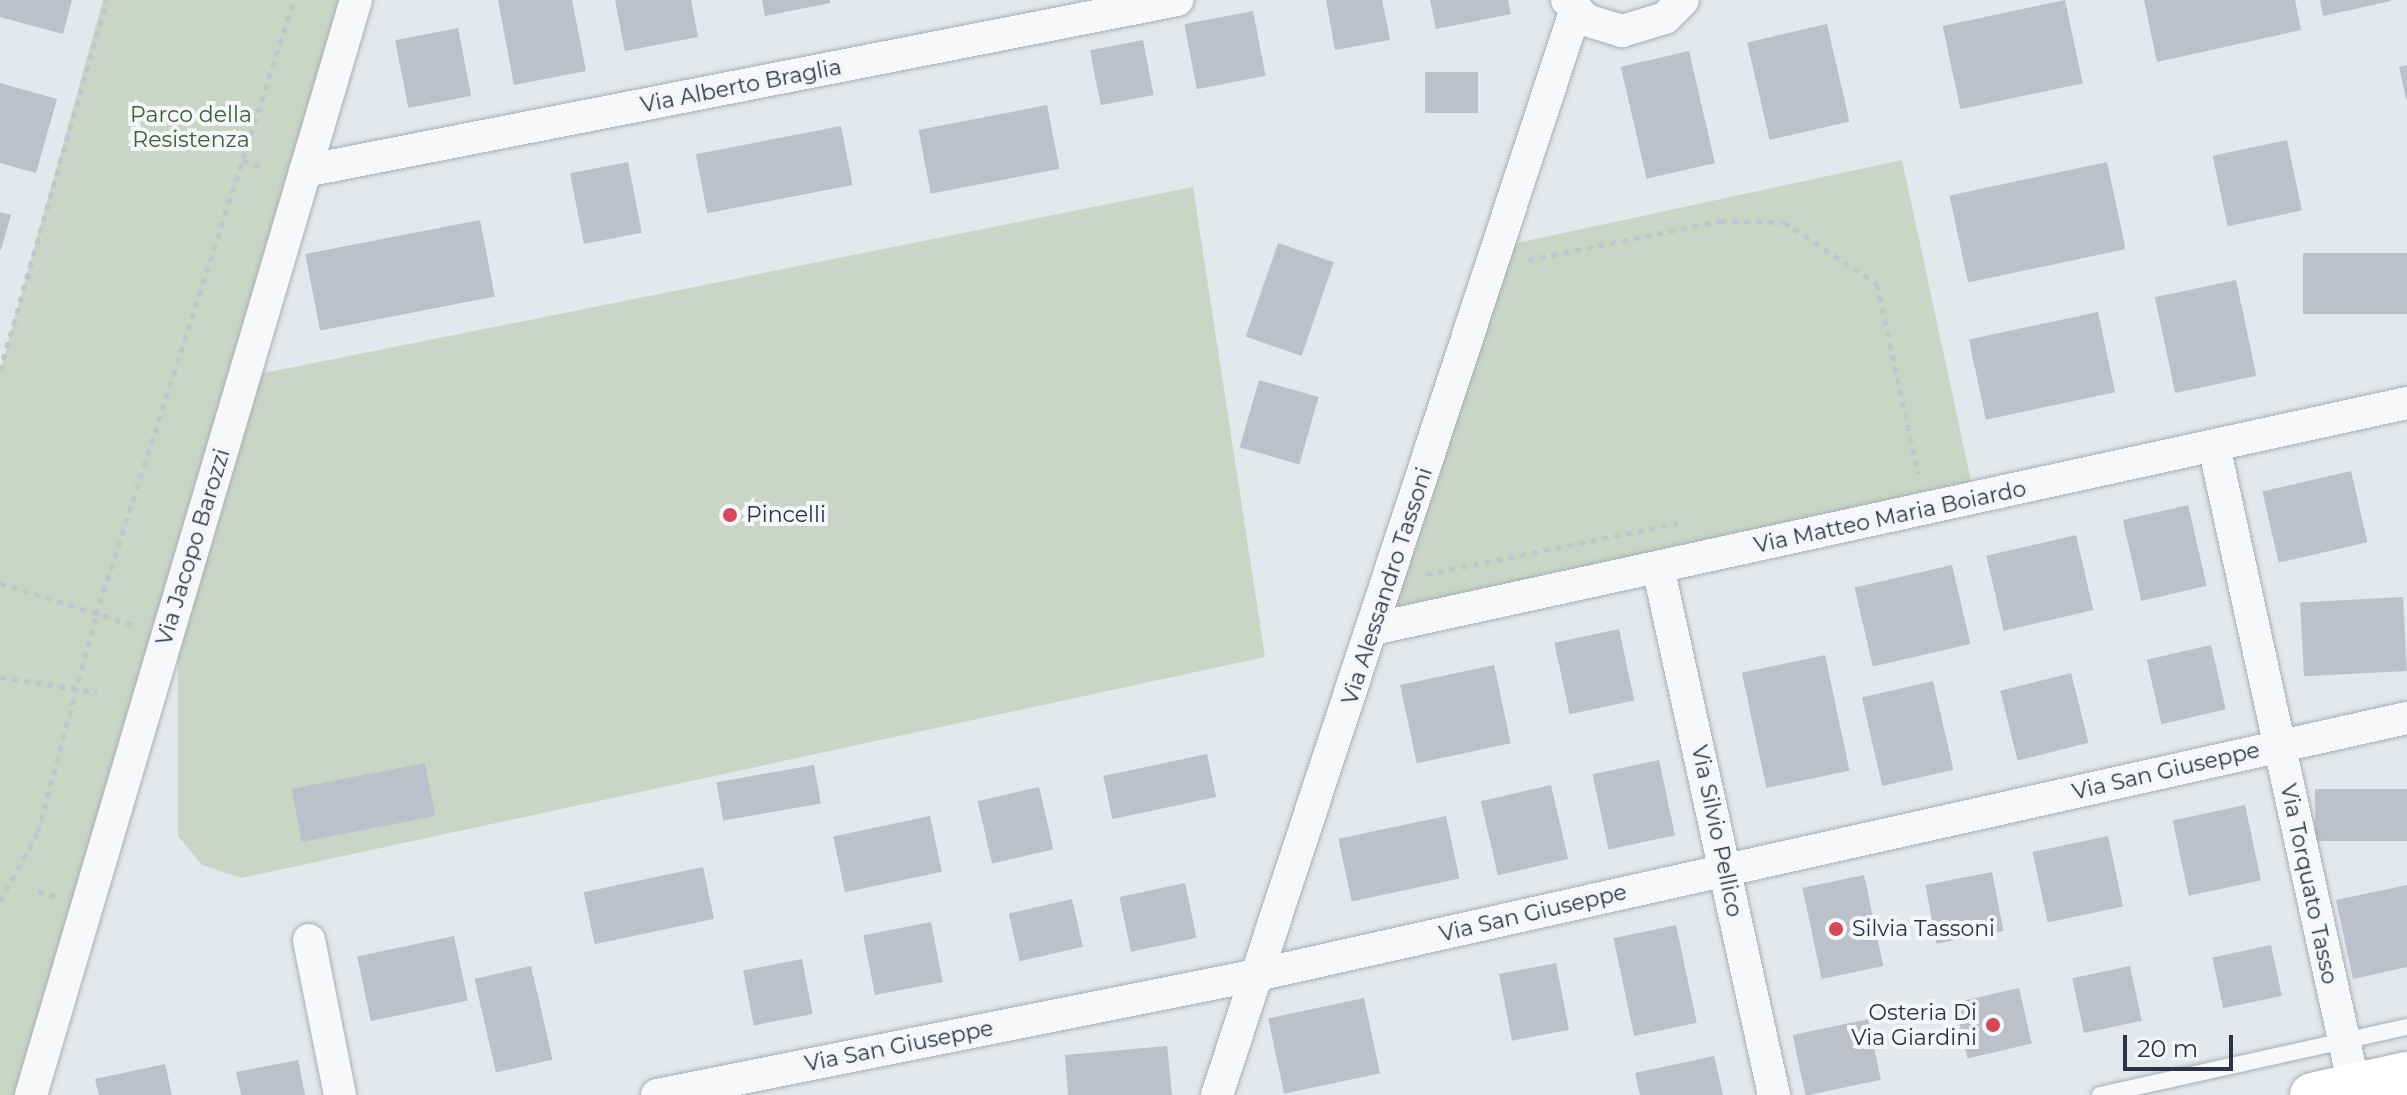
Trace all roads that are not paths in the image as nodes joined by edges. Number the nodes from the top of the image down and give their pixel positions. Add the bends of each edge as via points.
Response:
1 (356, 0) edge
2 (1177, 0) edge
3 (1683, 0) edge
4 (1581, 13) edge
5 (305, 171) junction
6 (2407, 403) edge
7 (2214, 446) junction
8 (1658, 567) junction
9 (1373, 629) junction
10 (2407, 718) edge
11 (2279, 746) junction
12 (1725, 870) junction
13 (309, 940) dead end
14 (1257, 975) junction
15 (2407, 1027) edge
16 (2343, 1043) junction
17 (2407, 1074) edge
18 (2333, 1091) edge
19 (31, 1095) edge
20 (340, 1095) edge
21 (657, 1095) edge
22 (1217, 1095) edge
23 (1774, 1095) edge
24 (2100, 1095) edge

1 - 5 street, Via Jacopo Barozzi
2 - 5 street, Via Alberto Braglia
3 - 4 street, Via Alessandro Tassoni via 1644,28
4 - 9 street, Via Alessandro Tassoni
5 - 19 street, Via Jacopo Barozzi
6 - 7 street, Via Matteo Maria Boiardo
7 - 8 street, Via Matteo Maria Boiardo
7 - 11 street, Via Torquato Tasso
8 - 9 street, Via Matteo Maria Boiardo
8 - 12 street, Via Silvio Pellico
9 - 14 street, Via Alessandro Tassoni
10 - 11 street, Via San Giuseppe
11 - 12 street, Via San Giuseppe
11 - 16 street, Via Torquato Tasso
12 - 14 street, Via San Giuseppe
12 - 23 street, Via Silvio Pellico
13 - 20 street
14 - 21 street, Via San Giuseppe
14 - 22 street, Via Alessandro Tassoni
15 - 16 lane
16 - 18 street, Via Torquato Tasso
16 - 24 lane
17 - 18 main road

